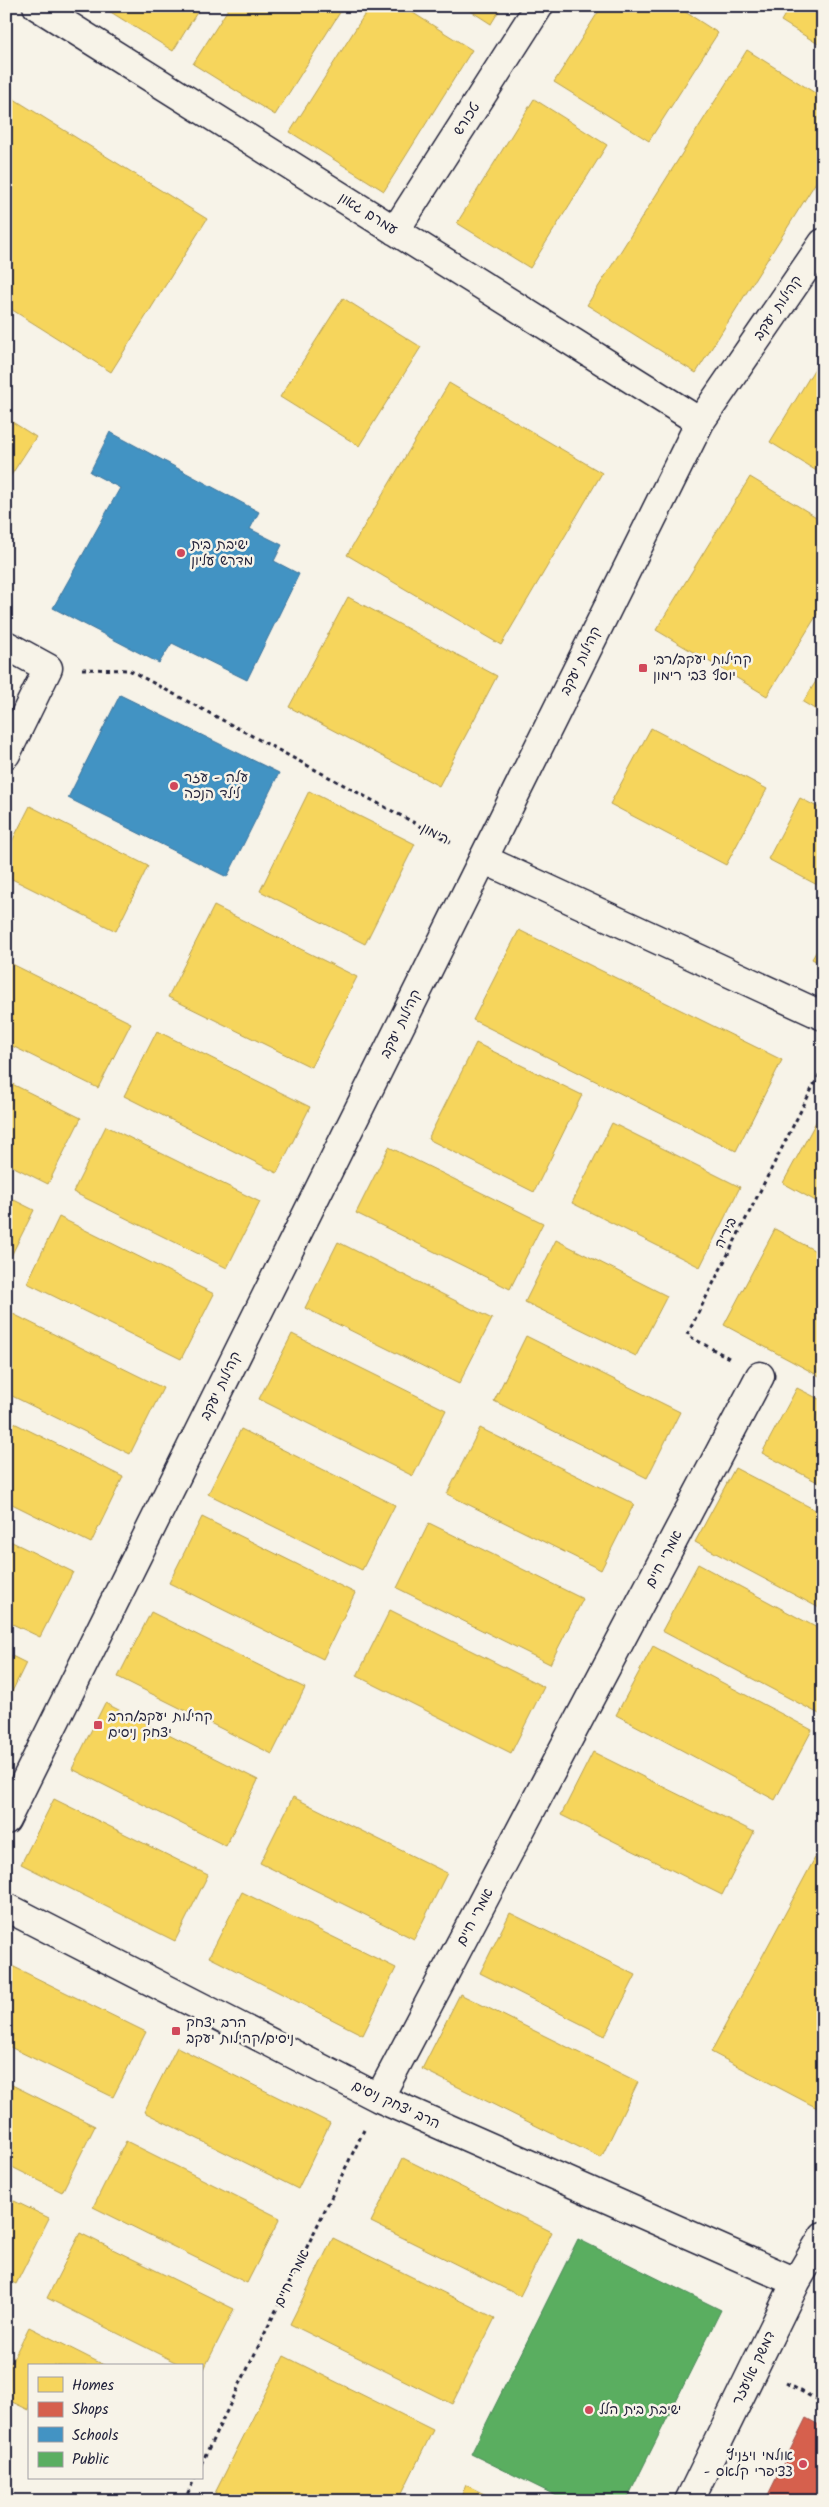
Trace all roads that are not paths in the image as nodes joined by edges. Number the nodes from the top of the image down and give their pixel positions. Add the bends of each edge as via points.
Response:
1 (37, 6) edge
2 (539, 6) edge
3 (395, 231) junction
4 (823, 243) edge
5 (700, 422) junction
6 (6, 645) edge
7 (6, 754) edge
8 (483, 859) junction
9 (823, 1016) edge
10 (760, 1376) road end
11 (6, 1820) edge
12 (6, 1907) edge
13 (379, 2098) junction
14 (823, 2236) edge
15 (796, 2282) junction
16 (689, 2501) edge

1 - 3 street, עמרם גאון
2 - 3 street, טכורש
3 - 5 street, עמרם גאון
4 - 5 street, קהילות יעקב
5 - 8 street, קהילות יעקב
6 - 7 street via 48,668
8 - 9 street
8 - 11 street, קהילות יעקב
10 - 13 street, אמרי חיים
12 - 13 street, הרב יצחק ניסים
13 - 15 street, הרב יצחק ניסים
14 - 15 street, דמשק אליעזר
15 - 16 street, דמשק אליעזר

